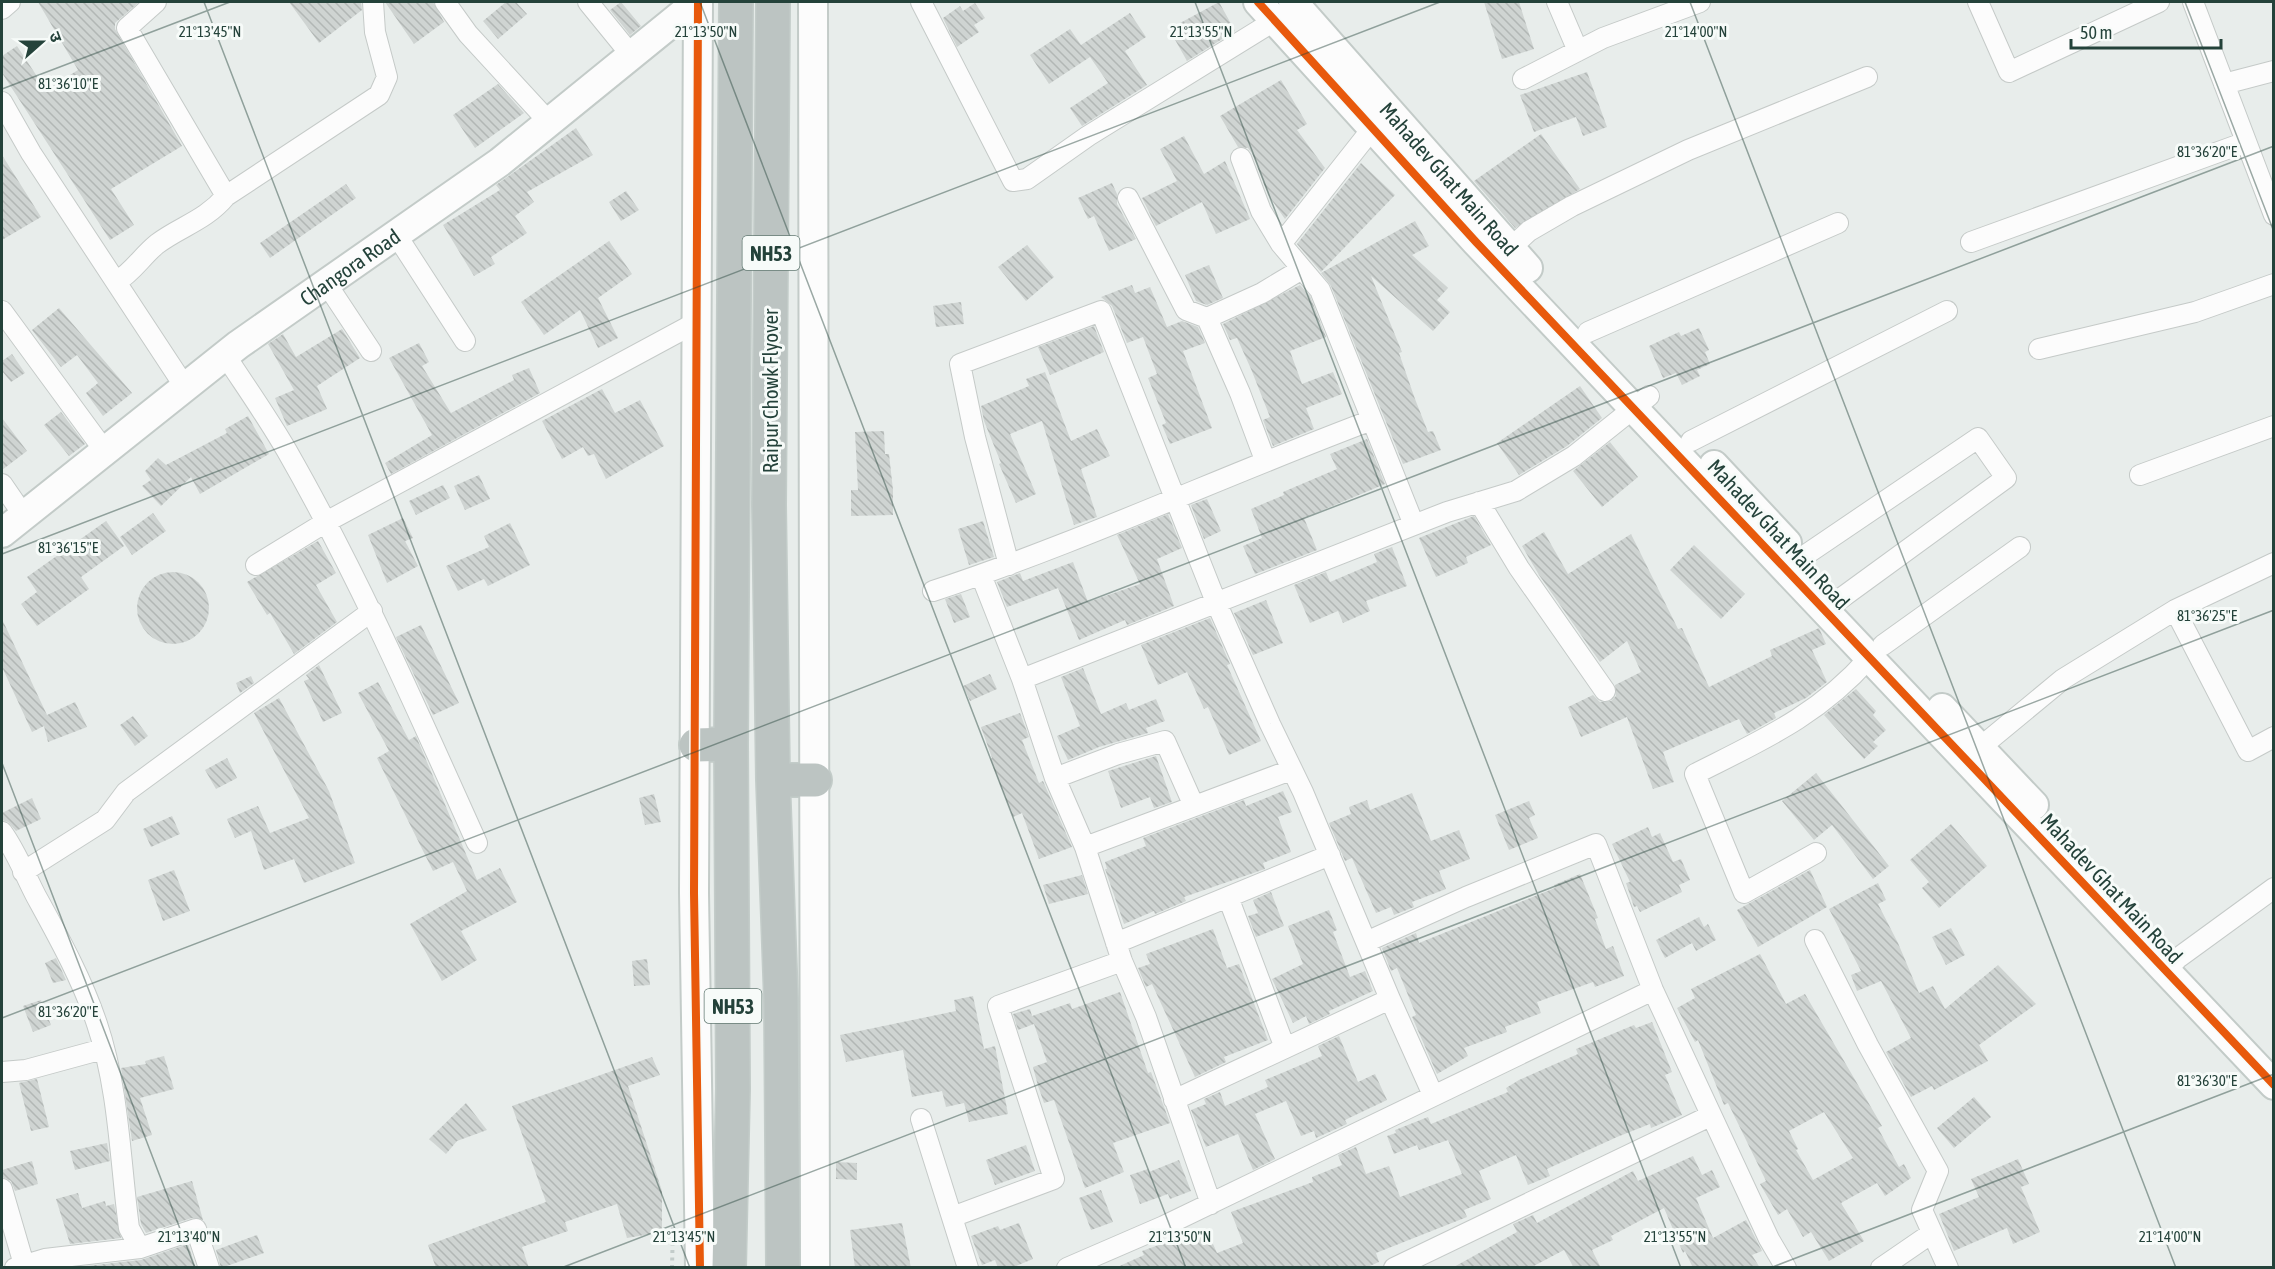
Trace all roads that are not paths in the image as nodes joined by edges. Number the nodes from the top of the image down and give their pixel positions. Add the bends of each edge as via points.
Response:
1 (10, 2) edge
2 (156, 2) edge
3 (373, 2) edge
4 (445, 2) edge
5 (588, 2) edge
6 (698, 2) edge
7 (736, 2) edge
8 (773, 2) edge
9 (813, 2) edge
10 (921, 2) edge
11 (1557, 2) edge
12 (1698, 2) edge
13 (1978, 2) edge
14 (2159, 2) edge
15 (2196, 3) edge
16 (1275, 8) edge
17 (2, 9) edge
18 (1578, 51) junction
19 (632, 56) junction
20 (2274, 71) edge
21 (1868, 77) dead end
22 (1523, 80) dead end
23 (2224, 84) junction
24 (2, 102) edge
25 (1380, 119) junction
26 (549, 122) junction
27 (2246, 142) junction
28 (1241, 158) dead end
29 (2266, 171) edge
30 (226, 196) junction
31 (1128, 198) dead end
32 (2274, 215) edge
33 (1838, 223) dead end
34 (397, 236) junction
35 (1971, 242) dead end
36 (1281, 244) junction
37 (1502, 255) junction
38 (1302, 269) junction
39 (116, 282) junction
40 (326, 284) junction
41 (2274, 284) edge
42 (1947, 310) dead end
43 (2, 311) edge
44 (1207, 318) junction
45 (697, 322) junction
46 (1588, 332) junction
47 (465, 341) dead end
48 (2038, 349) dead end
49 (371, 351) dead end
50 (225, 355) junction
51 (185, 387) junction
52 (1642, 401) junction
53 (1372, 420) junction
54 (2274, 426) edge
55 (1691, 441) junction
56 (104, 450) junction
57 (1265, 460) junction
58 (2140, 475) dead end
59 (2, 484) edge
60 (1175, 499) junction
61 (1479, 502) junction
62 (24, 516) junction
63 (326, 522) junction
64 (1414, 525) junction
65 (2, 533) edge
66 (2020, 547) dead end
67 (1801, 558) junction
68 (2274, 563) edge
69 (256, 565) dead end
70 (1009, 565) junction
71 (981, 575) junction
72 (933, 591) dead end
73 (1840, 599) junction
74 (1216, 602) junction
75 (2175, 610) junction
76 (372, 611) junction
77 (1876, 652) junction
78 (1022, 679) junction
79 (1605, 691) dead end
80 (2274, 738) edge
81 (731, 744) junction
82 (696, 745) junction
83 (1972, 754) junction
84 (1291, 770) junction
85 (1055, 778) junction
86 (773, 780) junction
87 (815, 780) junction
88 (1194, 806) junction
89 (2, 832) edge
90 (477, 843) dead end
91 (1084, 847) junction
92 (1816, 853) dead end
93 (1330, 855) junction
94 (23, 872) junction
95 (2274, 888) edge
96 (1228, 897) junction
97 (1815, 940) dead end
98 (1366, 942) junction
99 (1119, 952) junction
100 (2171, 964) junction
101 (1653, 990) junction
102 (1390, 999) junction
103 (1285, 1048) junction
104 (103, 1049) junction
105 (2274, 1059) edge
106 (2, 1072) edge
107 (2274, 1085) edge
108 (1433, 1095) junction
109 (1174, 1100) junction
110 (1710, 1116) junction
111 (921, 1119) dead end
112 (2, 1189) edge
113 (1211, 1204) junction
114 (952, 1217) junction
115 (1932, 1233) junction
116 (140, 1248) junction
117 (22, 1267) edge
118 (209, 1268) edge
119 (699, 1268) edge
120 (729, 1268) edge
121 (783, 1268) edge
122 (815, 1268) edge
123 (968, 1268) edge
124 (1067, 1268) edge
125 (1394, 1268) edge
126 (1785, 1268) edge
127 (1881, 1268) edge
128 (1948, 1268) edge

1 - 17 street
2 - 30 street via 127,28
3 - 30 street via 375,32 387,77 379,95
4 - 26 street via 468,34
5 - 19 street
6 - 19 street, Changora Road
6 - 45 street
7 - 81 highway, Raipur Chowk Flyover / NH53
8 - 86 highway, Raipur Chowk Flyover / NH53 via 769,505
9 - 87 street
10 - 16 street via 1013,181 1027,179
11 - 18 street
12 - 18 street
13 - 14 street via 2009,72
15 - 23 street
16 - 25 street, Mahadev Ghat Main Road
18 - 22 street
19 - 26 street, Changora Road
20 - 23 street
21 - 37 street via 1688,150 1562,212 1529,231
23 - 27 street
24 - 39 street
25 - 36 street
25 - 37 street, Mahadev Ghat Main Road
26 - 34 street, Changora Road
27 - 29 street
27 - 35 street
28 - 36 street via 1261,211
29 - 32 street
30 - 39 street via 212,213 157,244
31 - 44 street via 1186,310
33 - 46 street
34 - 40 street, Changora Road
34 - 47 street
36 - 38 street
37 - 46 street, Mahadev Ghat Main Road
37 - 52 street
38 - 44 street
38 - 53 street via 1320,290
39 - 51 street
40 - 49 street
40 - 50 street, Changora Road
41 - 48 street via 2195,312
42 - 55 street
43 - 56 street
44 - 57 street
45 - 63 street
45 - 82 street
46 - 52 street, Mahadev Ghat Main Road
50 - 51 street, Changora Road
50 - 63 street via 286,449
51 - 56 street, Changora Road
52 - 55 street, Mahadev Ghat Main Road
52 - 61 street via 1574,456 1516,491
52 - 77 street
53 - 57 street
53 - 64 street
54 - 58 street
55 - 67 street, Mahadev Ghat Main Road
56 - 62 street, Changora Road
57 - 60 street
59 - 62 street
60 - 70 street
60 - 70 street via 1101,311 960,364
60 - 74 street
61 - 64 street
61 - 79 street via 1519,568
62 - 65 street, Changora Road
63 - 69 street
63 - 76 street
64 - 74 street
66 - 77 street
67 - 73 street, Mahadev Ghat Main Road
67 - 73 street via 1978,438 2006,478
68 - 75 street
70 - 71 street
71 - 72 street
71 - 78 street
73 - 77 street, Mahadev Ghat Main Road
74 - 78 street
74 - 84 street
75 - 80 street via 2248,751
75 - 83 street via 2063,679
76 - 90 street
76 - 94 street via 126,792 105,820
77 - 83 street, Mahadev Ghat Main Road
77 - 92 street via 1848,681 1793,724 1695,774 1744,893
78 - 85 street
81 - 82 highway
81 - 120 highway, NH53 via 733,1089
82 - 119 street
83 - 100 street, Mahadev Ghat Main Road
84 - 88 street
84 - 93 street
85 - 88 street via 1165,741
85 - 91 street
86 - 87 highway
86 - 121 highway, NH53 via 781,999
87 - 122 street
88 - 91 street
89 - 94 street
91 - 99 street
93 - 96 street
93 - 98 street
94 - 104 street via 74,965
95 - 100 street
96 - 99 street
96 - 103 street
97 - 115 street via 1938,1170 1922,1210
98 - 101 street via 1596,844
98 - 102 street
99 - 109 street
99 - 114 street via 998,1006 1054,1179
100 - 105 street, Mahadev Ghat Main Road
100 - 107 street
101 - 108 street
101 - 110 street
102 - 103 street
102 - 108 street
103 - 109 street
104 - 106 street via 26,1070
104 - 116 street via 113,1090 129,1228
108 - 113 street
109 - 113 street
110 - 125 street
110 - 126 street
111 - 114 street
112 - 117 street
113 - 124 street
114 - 123 street
115 - 127 street
115 - 128 street
116 - 117 street via 45,1259
116 - 118 street via 196,1229

